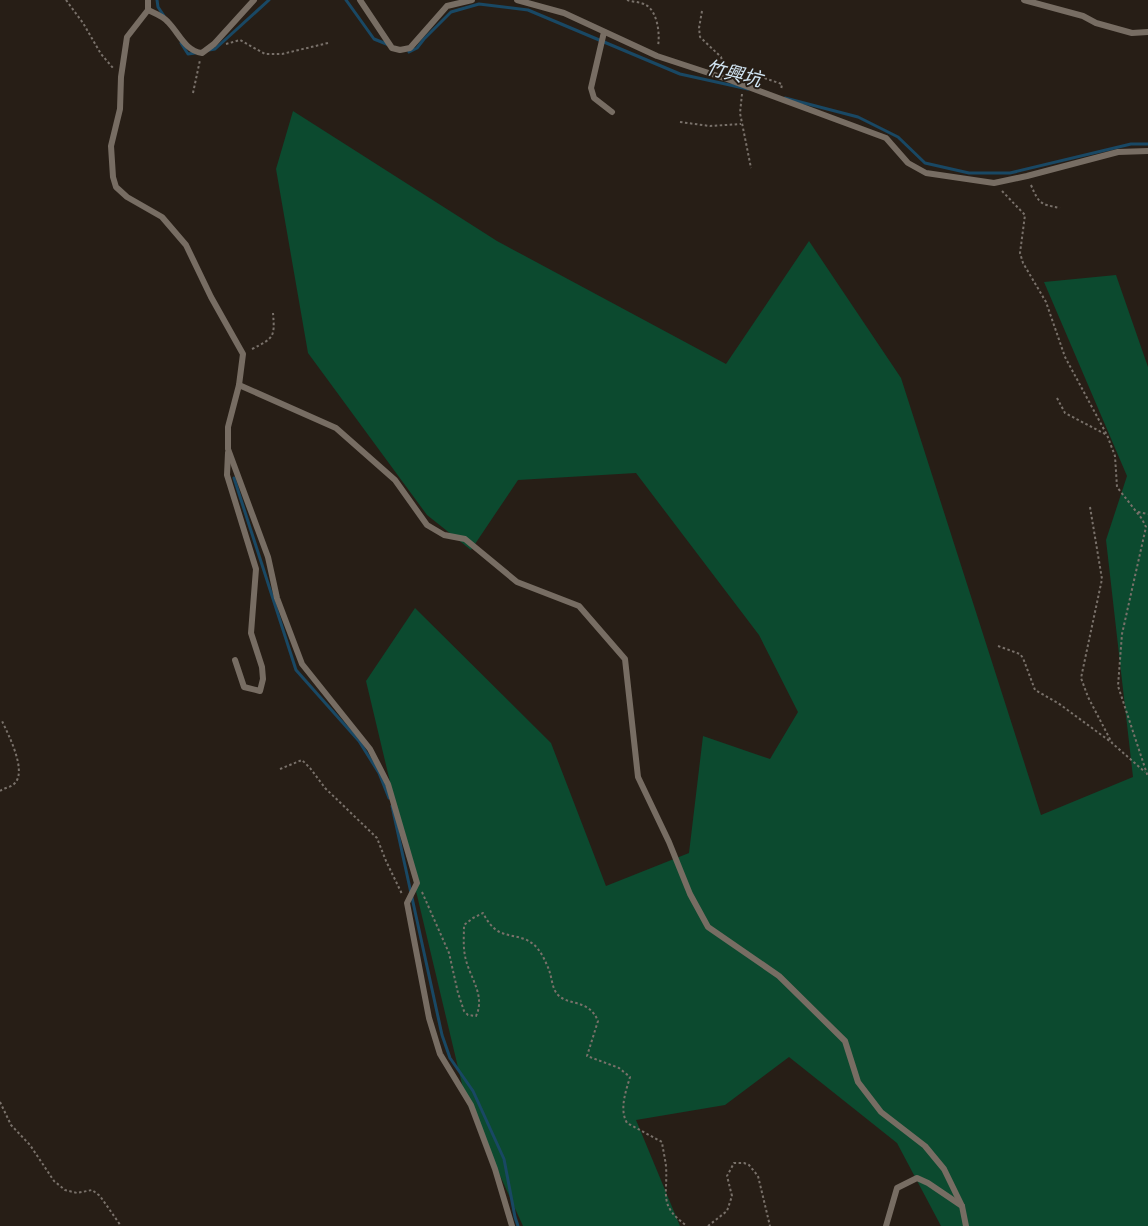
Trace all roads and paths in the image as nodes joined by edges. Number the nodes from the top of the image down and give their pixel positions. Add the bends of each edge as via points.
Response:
1 (66, 0) edge
2 (148, 0) edge
3 (254, 0) edge
4 (360, 0) edge
5 (472, 0) edge
6 (517, 0) edge
7 (627, 0) edge
8 (1024, 0) edge
9 (148, 10) junction
10 (702, 10) dead end
11 (604, 32) junction
12 (1148, 32) edge
13 (328, 43) dead end
14 (209, 48) junction
15 (202, 53) junction
16 (657, 56) junction
17 (755, 75) dead end
18 (121, 77) junction
19 (728, 79) junction
20 (743, 86) junction
21 (192, 93) dead end
22 (779, 99) junction
23 (612, 112) dead end
24 (680, 122) dead end
25 (741, 124) junction
26 (1148, 151) edge
27 (751, 168) dead end
28 (1027, 176) junction
29 (994, 183) junction
30 (1060, 208) dead end
31 (273, 312) dead end
32 (243, 354) junction
33 (239, 385) junction
34 (1057, 398) dead end
35 (1107, 435) junction
36 (228, 450) junction
37 (1090, 507) dead end
38 (1137, 512) junction
39 (1148, 514) edge
40 (998, 646) dead end
41 (236, 660) dead end
42 (2, 721) dead end
43 (1112, 743) junction
44 (280, 769) dead end
45 (1145, 772) junction
46 (1148, 778) edge
47 (0, 790) edge
48 (417, 883) junction
49 (407, 903) junction
50 (0, 1102) edge
51 (962, 1206) junction
52 (121, 1226) edge
53 (512, 1226) edge
54 (688, 1226) edge
55 (708, 1226) edge
56 (770, 1226) edge
57 (886, 1226) edge
58 (966, 1226) edge

1 - 18 path via 101,54
2 - 9 lane
3 - 14 lane
4 - 5 lane via 392,48 400,50 410,48 447,6
6 - 11 lane via 564,14
7 - 16 path via 647,5 655,16 659,41
8 - 12 lane via 1132,33
9 - 15 lane via 167,20 194,52
9 - 18 lane via 127,37
10 - 19 path via 698,28 700,37 721,57
11 - 16 lane
11 - 23 lane via 591,88 594,98
13 - 14 path via 282,54 265,54 240,40
14 - 15 lane
15 - 21 path
16 - 19 lane
17 - 22 path via 782,84
18 - 32 lane via 120,109 111,146 116,187 126,197 162,217 186,245
19 - 20 lane
20 - 22 lane
20 - 25 path
22 - 29 lane via 886,138 908,163 926,173
24 - 25 path via 710,126
25 - 27 path
26 - 28 lane via 1118,152
28 - 29 lane
28 - 30 path via 1042,204
29 - 35 path via 1024,215 1020,253 1023,263 1046,302 1065,357
31 - 32 path via 274,330 269,340
32 - 33 lane
33 - 36 lane via 228,427
33 - 51 lane via 336,428 395,480 427,524 444,535 465,539 517,582 579,606 624,659 638,777 690,894 708,926 779,976 845,1040 858,1082 881,1112 925,1146 944,1169
34 - 35 path via 1065,413
35 - 38 path via 1115,456 1117,487
36 - 41 lane via 227,475 256,569 251,633 262,667 260,691 244,686
36 - 48 lane via 268,557 276,598 302,664 370,749 388,784
37 - 43 path via 1102,579 1081,678
38 - 39 path
38 - 45 path via 1146,527 1122,634 1118,686
40 - 43 path via 1020,654 1035,690
42 - 47 path via 14,747 20,774 15,783
43 - 45 path
44 - 49 path via 302,760 324,788 377,838
45 - 46 path
48 - 49 lane
48 - 54 path via 449,953 458,993 468,1015 476,1016 478,995 465,957 464,925 483,913 495,929 506,935 524,937 535,945 549,970 556,993 563,999 582,1004 596,1018 598,1021 588,1056 619,1068 630,1077 624,1100 624,1118 627,1123 662,1142 667,1204
49 - 53 lane via 440,1054 470,1105 495,1169
50 - 52 path via 11,1125 30,1145 54,1181 65,1190 77,1193 92,1190
51 - 57 lane via 917,1178 897,1188
51 - 58 lane
55 - 56 path via 727,1211 732,1196 727,1176 734,1163 744,1163 758,1176

